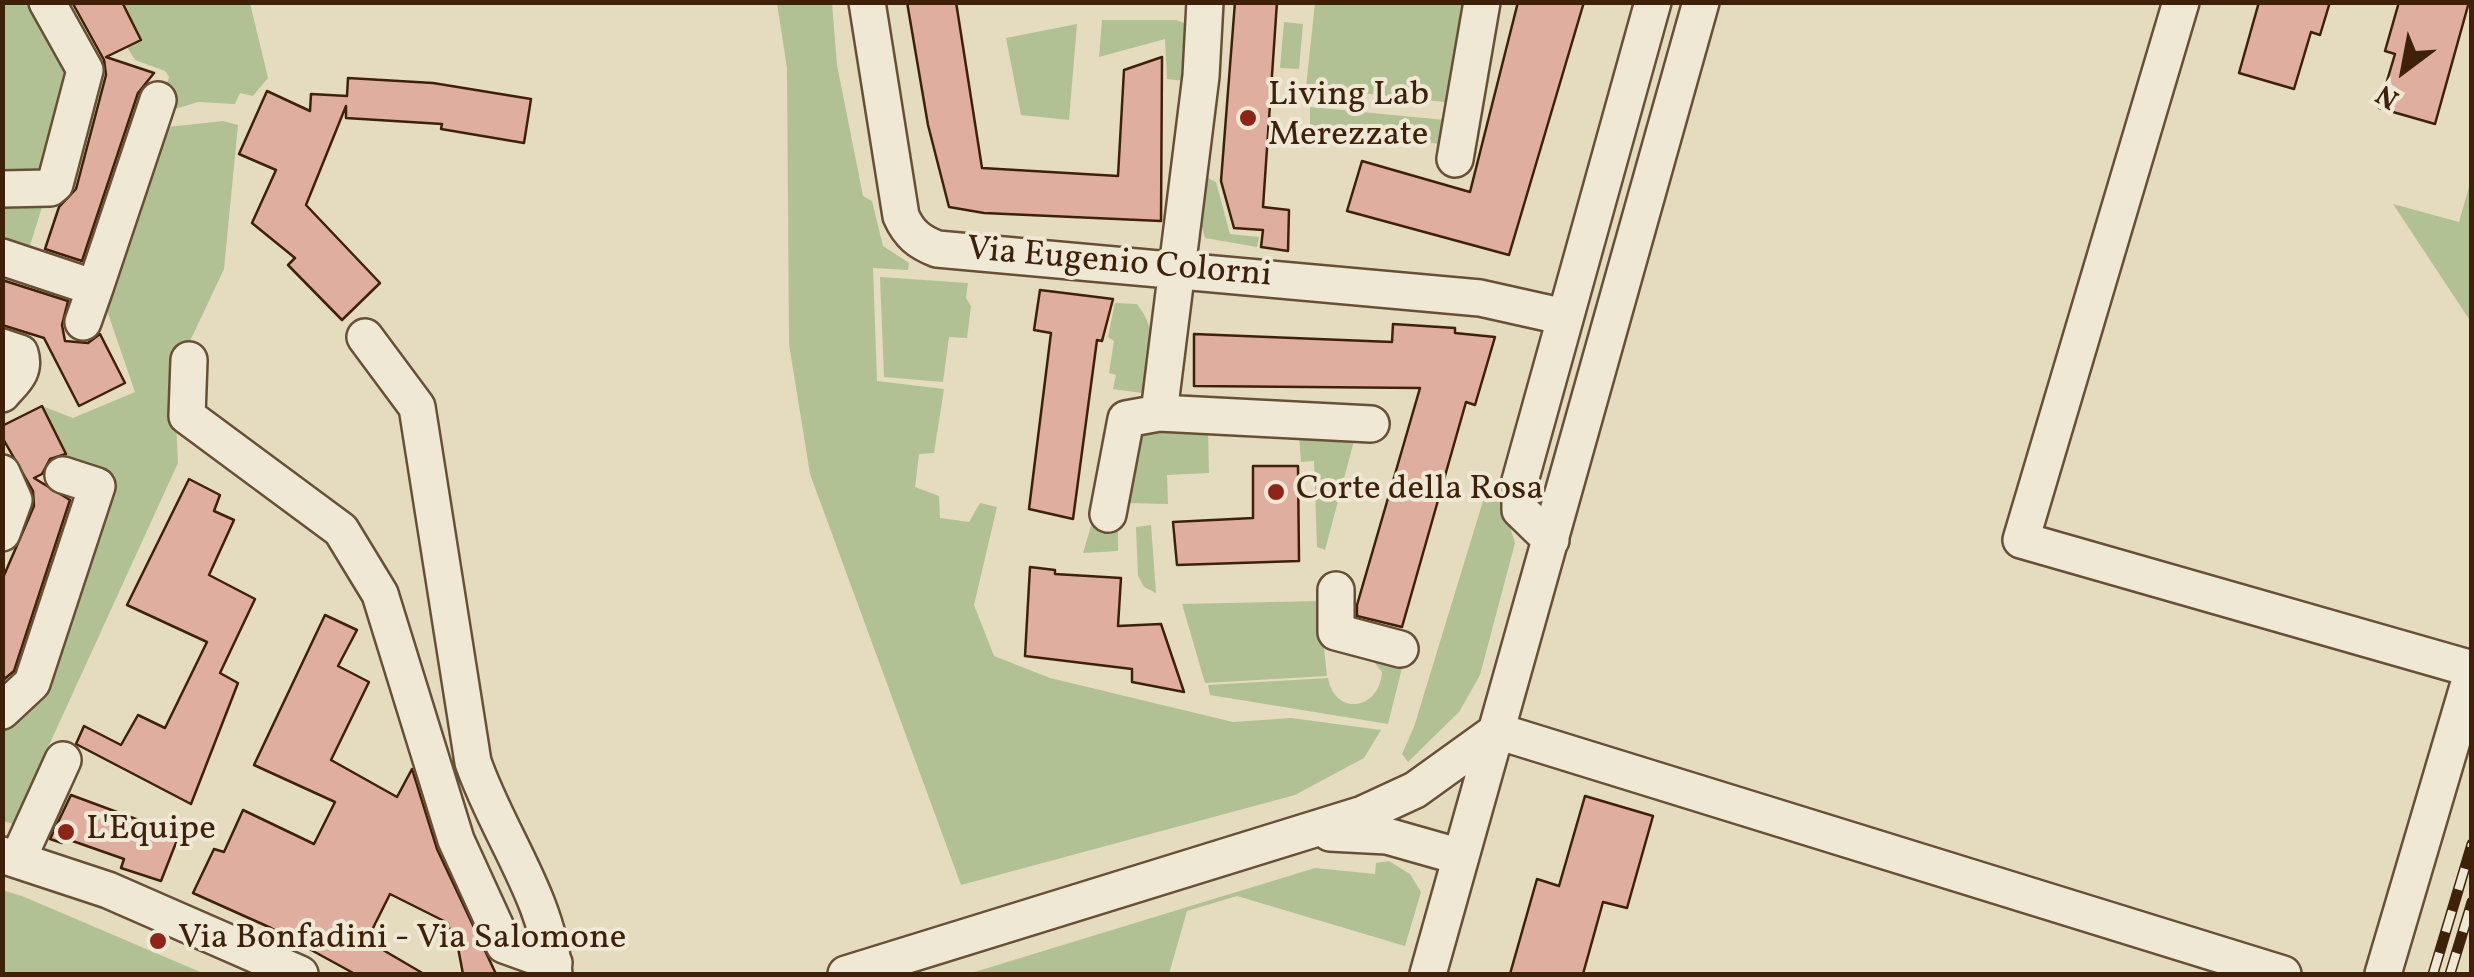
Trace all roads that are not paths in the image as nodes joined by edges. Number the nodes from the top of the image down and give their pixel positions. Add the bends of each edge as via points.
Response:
1 (47, 2) edge
2 (867, 2) edge
3 (1205, 2) edge
4 (1482, 2) edge
5 (1654, 2) edge
6 (1701, 2) edge
7 (2181, 2) edge
8 (158, 100) dead end
9 (1454, 159) dead end
10 (2, 189) edge
11 (2, 257) edge
12 (1176, 270) junction
13 (96, 288) junction
14 (1565, 317) junction
15 (83, 322) dead end
16 (365, 337) dead end
17 (2, 347) edge
18 (189, 360) dead end
19 (2, 394) edge
20 (1159, 413) junction
21 (1371, 424) dead end
22 (2, 473) edge
23 (64, 476) dead end
24 (1108, 514) dead end
25 (2, 532) edge
26 (1550, 540) junction
27 (1336, 590) dead end
28 (1400, 649) dead end
29 (2472, 671) edge
30 (2, 711) edge
31 (1497, 731) junction
32 (63, 760) dead end
33 (1312, 833) junction
34 (1461, 856) junction
35 (10, 857) edge
36 (556, 970) edge
37 (300, 974) edge
38 (846, 974) edge
39 (1428, 974) edge
40 (2283, 974) edge
41 (2383, 974) edge

1 - 10 street via 85,70 54,184
2 - 12 street, Via Eugenio Colorni via 896,193 912,235 937,249
3 - 12 street
4 - 9 street
5 - 14 street
6 - 26 street
7 - 29 street via 2021,540
8 - 13 street
11 - 13 street
12 - 14 street, Via Eugenio Colorni via 1480,298
12 - 20 street
13 - 15 street
14 - 26 street via 1518,492 1520,510
16 - 36 street via 417,406 473,762 542,917
17 - 19 street via 20,353 23,363
18 - 36 street via 187,416 341,530 380,594 456,840 504,945
20 - 21 street
20 - 24 street via 1126,419
22 - 25 street via 14,493
23 - 30 street via 97,486 32,683
26 - 31 street
27 - 28 street via 1336,632
29 - 41 street
31 - 33 street via 1396,800
31 - 34 street
31 - 40 street
32 - 35 street
33 - 34 street via 1387,836
33 - 38 street
34 - 39 street
35 - 37 street via 108,890

